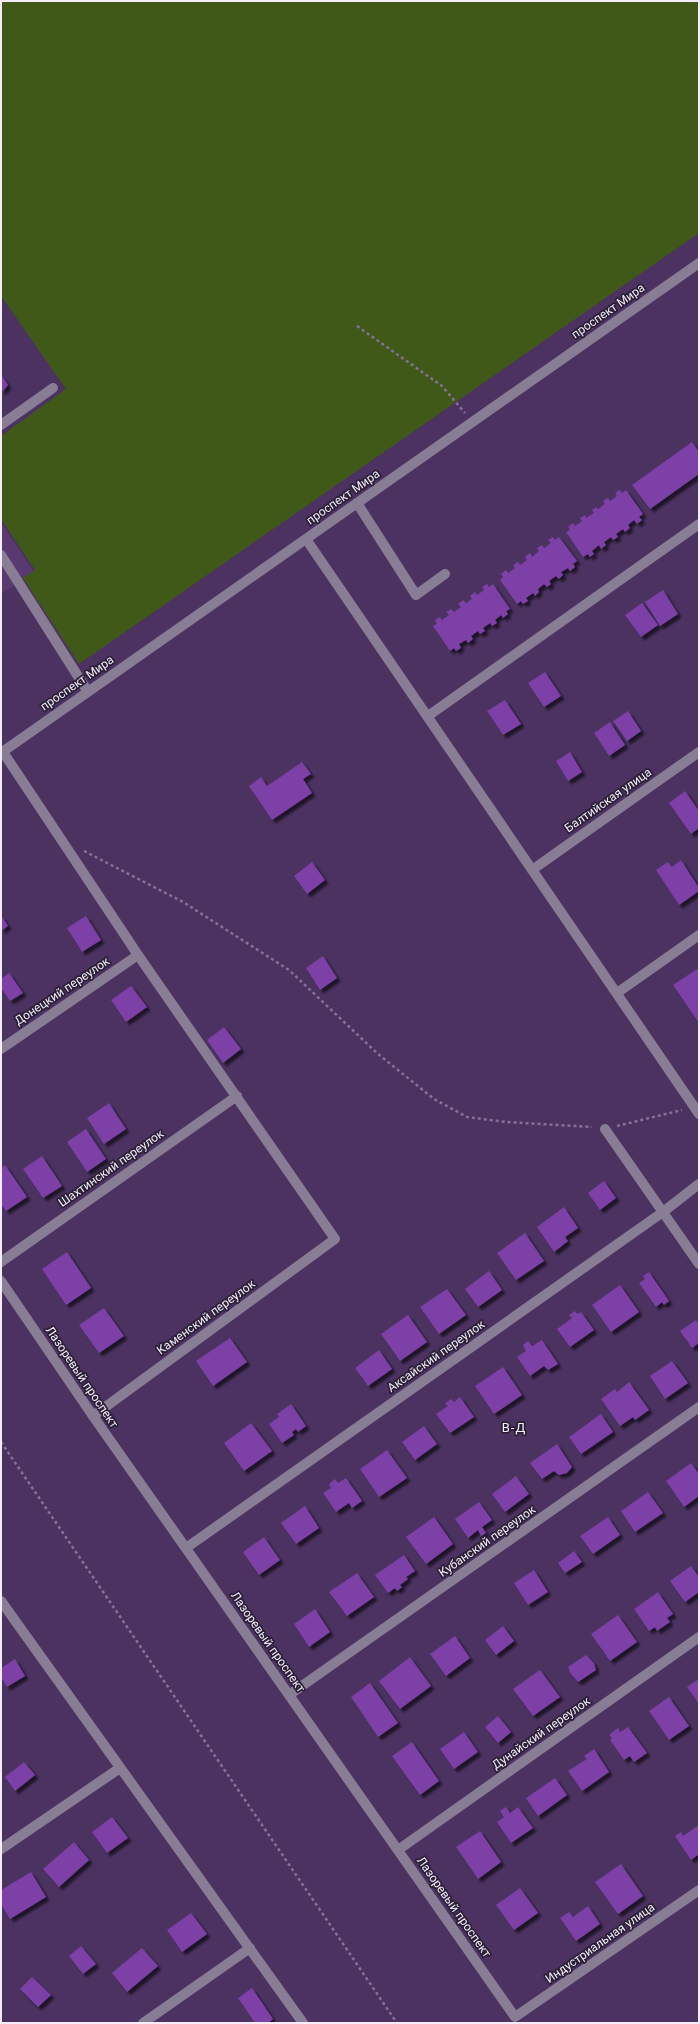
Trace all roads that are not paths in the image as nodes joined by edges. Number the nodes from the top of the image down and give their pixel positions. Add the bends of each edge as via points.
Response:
1 (697, 268) edge
2 (53, 388) dead end
3 (1, 425) edge
4 (357, 503) junction
5 (699, 524) edge
6 (306, 539) junction
7 (1, 555) edge
8 (445, 574) dead end
9 (88, 692) junction
10 (428, 716) junction
11 (2, 752) edge
12 (699, 752) edge
13 (532, 870) junction
14 (699, 934) edge
15 (138, 955) junction
16 (616, 993) junction
17 (1, 1049) edge
18 (237, 1096) junction
19 (697, 1110) edge
20 (606, 1129) road end
21 (699, 1184) edge
22 (663, 1212) junction
23 (1, 1262) edge
24 (699, 1264) edge
25 (1, 1281) edge
26 (699, 1407) edge
27 (93, 1416) junction
28 (186, 1548) junction
29 (1, 1601) edge
30 (699, 1637) edge
31 (289, 1695) junction
32 (120, 1768) junction
33 (1, 1849) edge
34 (398, 1850) junction
35 (699, 1890) edge
36 (250, 1948) junction
37 (515, 2017) joint
38 (144, 2023) edge
39 (302, 2023) edge

1 - 4 street, проспект Мира
2 - 3 street
4 - 6 street, проспект Мира
4 - 8 street via 416,594
5 - 10 street
6 - 9 street, проспект Мира
6 - 10 street
7 - 9 street
9 - 11 street, проспект Мира
10 - 13 street
11 - 15 street
12 - 13 street, Балтийская улица
13 - 16 street
14 - 16 street
15 - 17 street, Донецкий переулок
15 - 18 street
16 - 19 street
18 - 23 street, Шахтинский переулок
18 - 27 street, Каменский переулок via 335,1239
20 - 22 street
21 - 22 street, Аксайский переулок
22 - 24 street
22 - 28 street, Аксайский переулок
25 - 27 street, Лазоревый проспект
26 - 31 street, Кубанский переулок
27 - 28 street, Лазоревый проспект
28 - 31 street, Лазоревый проспект
29 - 32 street
30 - 34 street, Дунайский переулок
31 - 34 street, Лазоревый проспект
32 - 33 street
32 - 36 street
34 - 37 street, Лазоревый проспект
35 - 37 street, Индустриальная улица
36 - 38 street
36 - 39 street

